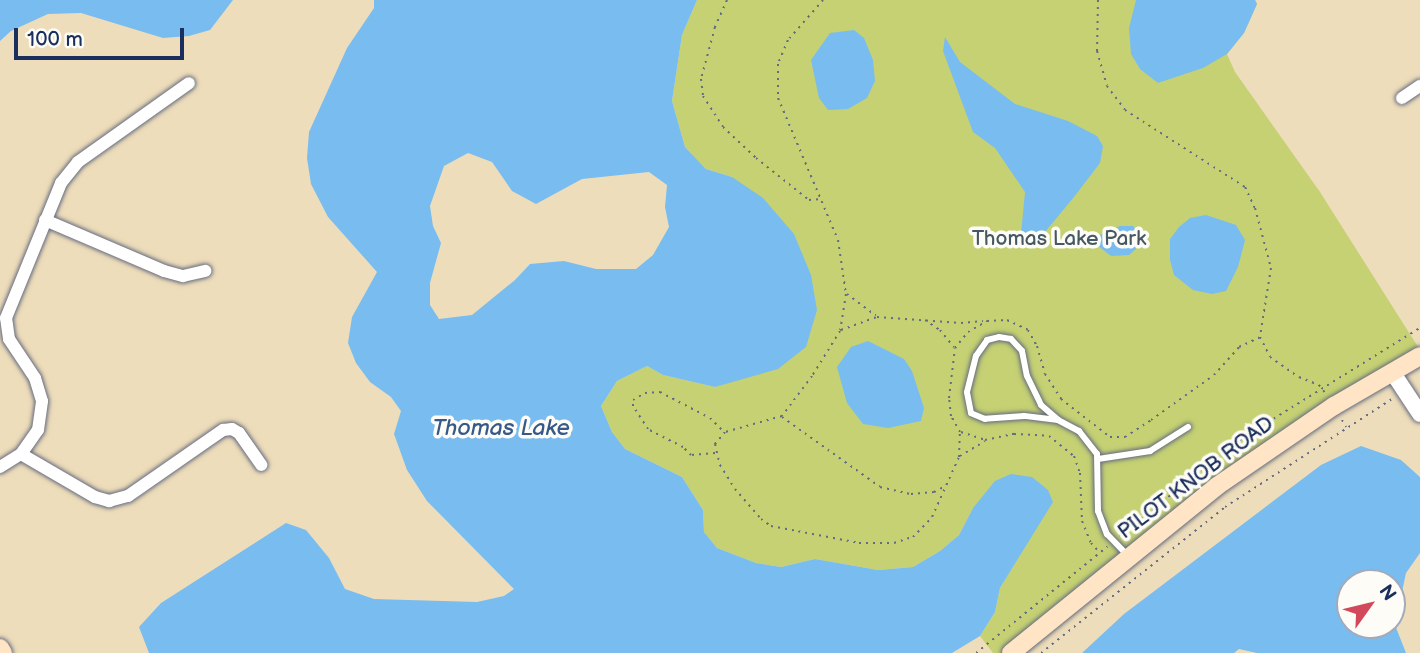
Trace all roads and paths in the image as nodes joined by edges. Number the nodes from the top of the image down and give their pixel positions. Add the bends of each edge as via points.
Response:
1 (727, 0) edge
2 (823, 0) edge
3 (1098, 0) edge
4 (189, 83) dead end
5 (1420, 86) edge
6 (1402, 97) dead end
7 (821, 199) junction
8 (45, 220) junction
9 (205, 271) dead end
10 (846, 294) junction
11 (877, 317) junction
12 (924, 320) junction
13 (987, 321) junction
14 (1420, 328) edge
15 (840, 331) junction
16 (1260, 337) junction
17 (955, 348) junction
18 (1420, 356) edge
19 (1392, 373) junction
20 (1322, 387) junction
21 (1405, 391) junction
22 (1420, 414) edge
23 (782, 416) junction
24 (1058, 420) junction
25 (1188, 427) dead end
26 (725, 432) junction
27 (960, 432) junction
28 (985, 440) junction
29 (715, 453) junction
30 (21, 454) junction
31 (959, 457) junction
32 (1098, 459) junction
33 (261, 465) dead end
34 (0, 467) edge
35 (945, 486) junction
36 (1114, 541) junction
37 (1100, 553) junction
38 (1129, 557) junction
39 (0, 648) edge
40 (3, 653) edge
41 (976, 653) edge
42 (1011, 653) edge
43 (1041, 653) edge

1 - 7 path via 701,79 703,96 723,127 756,158 809,200
2 - 7 path via 788,40 778,64 778,98
3 - 16 path via 1097,51 1107,86 1125,110 1245,187 1270,268
4 - 8 street via 78,162 61,183
5 - 6 street
7 - 10 path via 838,240
8 - 9 street via 174,274
8 - 30 street via 6,318 9,339 35,379 41,401 38,430
10 - 11 path
10 - 15 path
11 - 12 path
11 - 15 path
12 - 13 path
12 - 17 path
13 - 16 path via 1007,320 1028,330 1061,399 1110,437 1125,437 1214,375 1238,347
13 - 17 path via 968,332
14 - 20 path
15 - 23 path
16 - 20 path via 1270,357
17 - 27 path via 949,398 951,416
18 - 19 main road, PILOT KNOB ROAD
19 - 21 street
19 - 38 main road, PILOT KNOB ROAD via 1334,406 1217,486
20 - 36 path via 1197,471
21 - 22 street
21 - 43 path via 1225,507
23 - 26 path
23 - 35 path via 880,487 911,494
24 - 24 lane via 1041,405 1027,376 1022,351 1011,339 987,340 976,356 968,391 971,412 985,419 1024,416
24 - 32 lane via 1079,431
25 - 32 lane via 1150,451
26 - 29 path via 715,444
26 - 29 path via 710,418 660,392 633,400 648,429 691,455
27 - 28 path
27 - 31 path
28 - 31 path
28 - 37 path via 1014,434 1049,436 1074,456 1080,473 1082,522
29 - 35 path via 735,489 771,526 859,543 894,543 914,537 932,517
30 - 33 street via 109,501 128,496 223,430 239,433
30 - 34 street
31 - 35 path
32 - 36 lane via 1098,511
36 - 37 path
36 - 38 lane
37 - 41 path
38 - 42 main road, PILOT KNOB ROAD
39 - 40 main road

